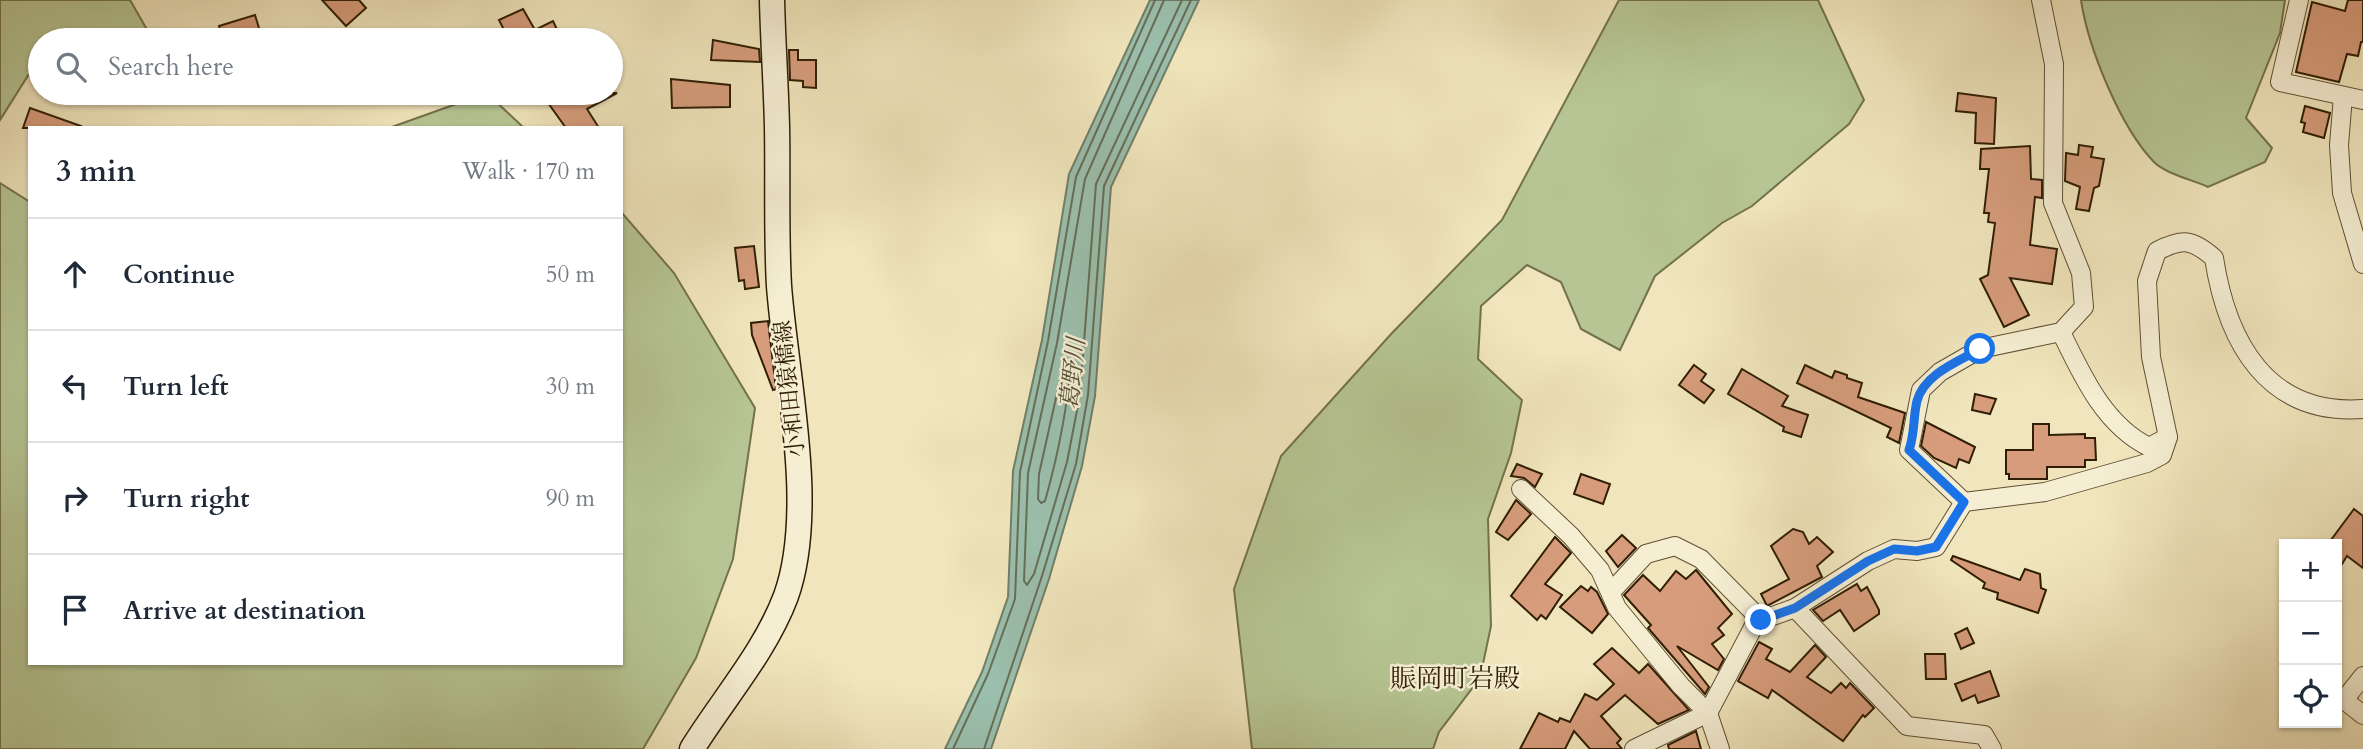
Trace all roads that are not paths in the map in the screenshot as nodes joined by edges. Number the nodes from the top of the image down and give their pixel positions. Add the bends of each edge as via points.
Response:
1 (772, 0) edge
2 (2040, 0) edge
3 (2299, 0) edge
4 (2343, 96) junction
5 (2363, 100) edge
6 (2363, 264) edge
7 (2061, 332) junction
8 (2363, 409) edge
9 (2168, 437) junction
10 (1521, 489) dead end
11 (1964, 502) junction
12 (1611, 592) junction
13 (1795, 608) junction
14 (1761, 620) junction
15 (2363, 676) edge
16 (1709, 713) junction
17 (2363, 715) edge
18 (692, 749) edge
19 (1634, 749) edge
20 (1720, 749) edge
21 (1992, 749) edge

1 - 18 main road, 小和田猿橋線 via 776,232 800,527 786,595 773,625
2 - 7 street via 2054,64 2053,203 2081,273 2084,307
3 - 4 street via 2280,82
4 - 5 street
4 - 6 street via 2342,193
7 - 9 street via 2093,395 2113,419 2149,447
7 - 11 street via 1980,349 1940,372 1921,390 1909,450
8 - 9 street via 2332,411 2284,392 2238,340 2220,295 2214,258 2196,243 2174,242 2157,251 2147,281 2151,357
9 - 11 street via 2162,455 2147,463 2045,492
10 - 12 street via 1571,536 1600,570
11 - 13 street via 1936,547 1894,549
12 - 14 street via 1646,554 1675,546 1701,559
12 - 16 street via 1633,628
13 - 14 street
13 - 21 street via 1908,726 1984,735
14 - 16 street
15 - 17 street via 2344,700
16 - 19 street
16 - 20 street

